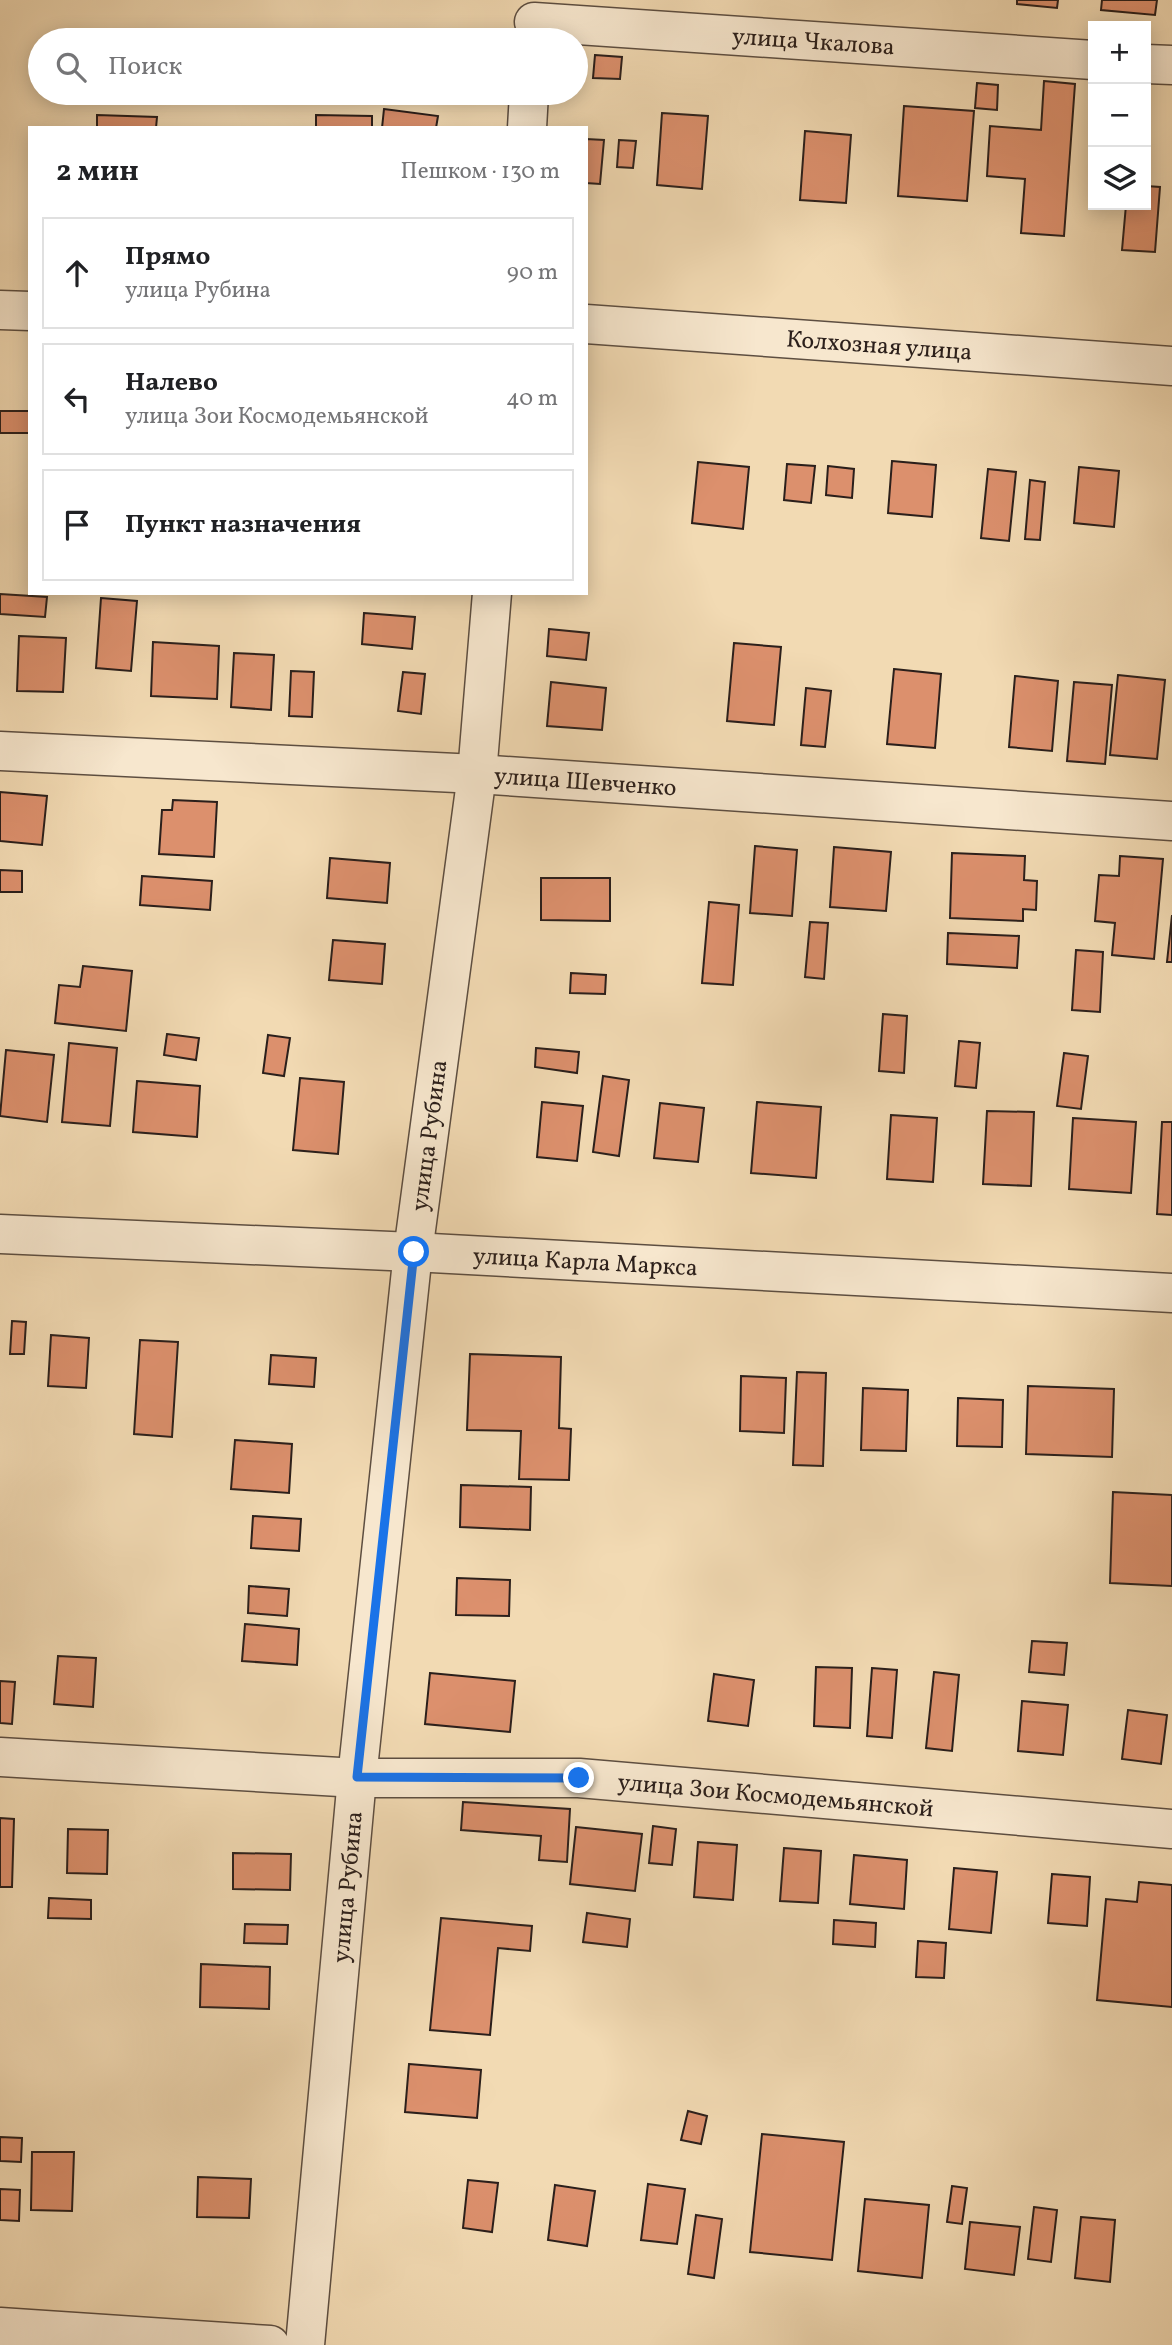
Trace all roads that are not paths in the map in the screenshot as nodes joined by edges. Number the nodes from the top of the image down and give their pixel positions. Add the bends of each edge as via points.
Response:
1 (534, 21) edge
2 (1088, 60) edge
3 (1151, 64) edge
4 (1172, 65) edge
5 (528, 105) edge
6 (527, 126) edge
7 (0, 310) edge
8 (28, 311) edge
9 (588, 324) edge
10 (1172, 366) edge
11 (492, 595) edge
12 (0, 751) edge
13 (477, 774) junction
14 (1172, 821) edge
15 (0, 1234) edge
16 (414, 1252) junction
17 (1172, 1293) edge
18 (0, 1757) edge
19 (357, 1777) junction
20 (1172, 1829) edge
21 (0, 2327) edge
22 (270, 2345) edge
23 (305, 2345) edge

1 - 2 street, улица Чкалова
3 - 4 street
5 - 6 street
7 - 8 street
9 - 10 street, Колхозная улица
11 - 13 street, улица Рубина
12 - 13 street, улица Шевченко
13 - 14 street, улица Шевченко
13 - 16 street, улица Рубина
15 - 16 street, улица Карла Маркса
16 - 17 street, улица Карла Маркса
16 - 19 street, улица Рубина
18 - 19 street, улица Зои Космодемьянской
19 - 20 street, улица Зои Космодемьянской via 579,1778
19 - 23 street, улица Рубина
21 - 22 street

